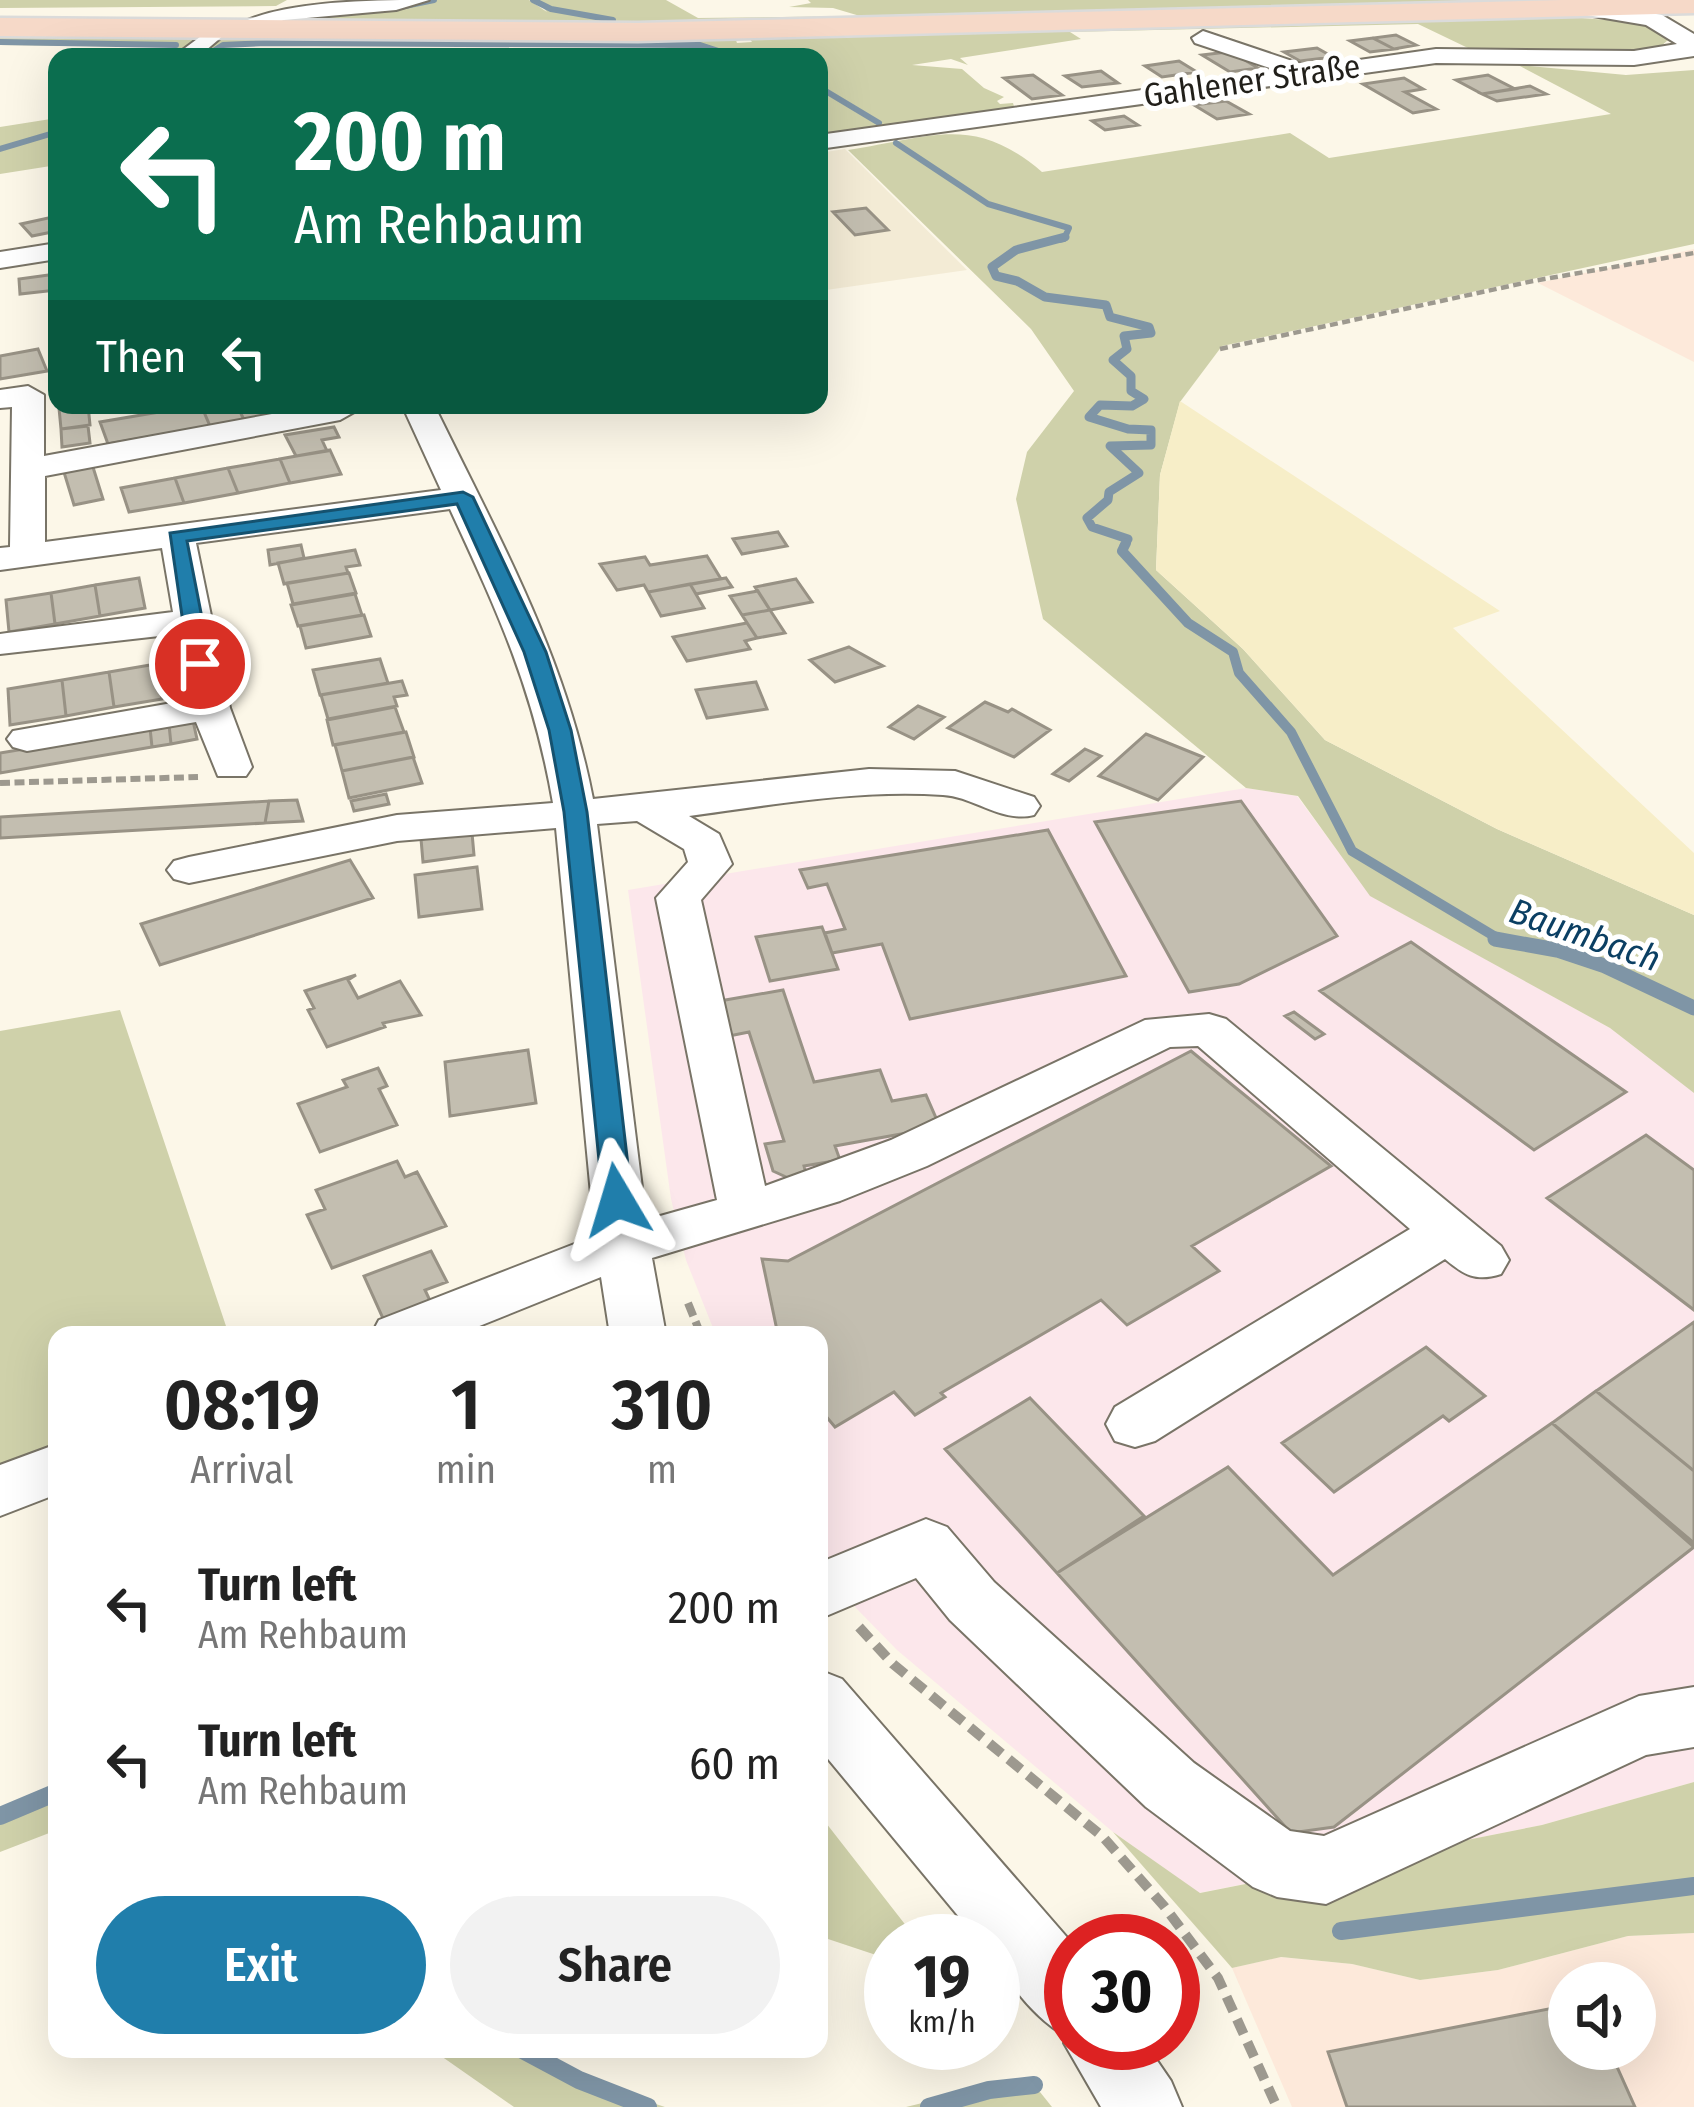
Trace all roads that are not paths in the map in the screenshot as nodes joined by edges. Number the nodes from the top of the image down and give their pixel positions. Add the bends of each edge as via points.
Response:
1 (418, 0) edge
2 (1694, 5) edge
3 (1583, 8) junction
4 (0, 27) edge
5 (231, 29) junction
6 (1203, 38) dead end
7 (199, 48) edge
8 (1691, 51) edge
9 (1308, 74) junction
10 (828, 141) edge
11 (48, 252) edge
12 (0, 260) edge
13 (0, 399) edge
14 (324, 414) edge
15 (422, 414) edge
16 (28, 469) junction
17 (463, 497) junction
18 (177, 537) junction
19 (14, 557) edge
20 (190, 621) junction
21 (7, 644) dead end
22 (210, 708) junction
23 (27, 739) dead end
24 (222, 772) road end
25 (1019, 806) dead end
26 (645, 808) junction
27 (575, 812) junction
28 (188, 869) dead end
29 (745, 1211) junction
30 (623, 1247) junction
31 (422, 1326) edge
32 (636, 1326) edge
33 (1135, 1424) dead end
34 (48, 1472) edge
35 (0, 1491) edge
36 (828, 1588) edge
37 (828, 1711) edge
38 (1694, 1717) edge
39 (1044, 1965) edge
40 (1119, 2070) edge
41 (1145, 2107) edge

1 - 5 street via 276,10
2 - 3 main road
3 - 5 main road via 638,32
3 - 8 street, Gahlener Straße via 1660,23 1682,33
4 - 5 main road
5 - 7 street
6 - 9 street
8 - 9 street, Gahlener Straße via 1605,59 1436,56
9 - 10 street, Gahlener Straße
11 - 12 street
13 - 16 street via 28,395
14 - 16 street
15 - 17 street
16 - 19 street
17 - 18 street
17 - 27 street via 535,652
18 - 19 street
18 - 20 street
20 - 21 street
20 - 22 street
22 - 23 street
22 - 24 street
25 - 26 street via 955,783 868,781
26 - 27 street
26 - 29 street via 704,843 710,865 678,898
27 - 28 street via 333,838
27 - 30 street
29 - 30 street
29 - 33 street via 909,1153 1162,1030 1209,1030 1465,1246
30 - 31 street
30 - 32 street
34 - 35 street
36 - 38 street via 926,1545 972,1601 1170,1785 1277,1863 1327,1870 1639,1726
37 - 39 street
40 - 41 street

